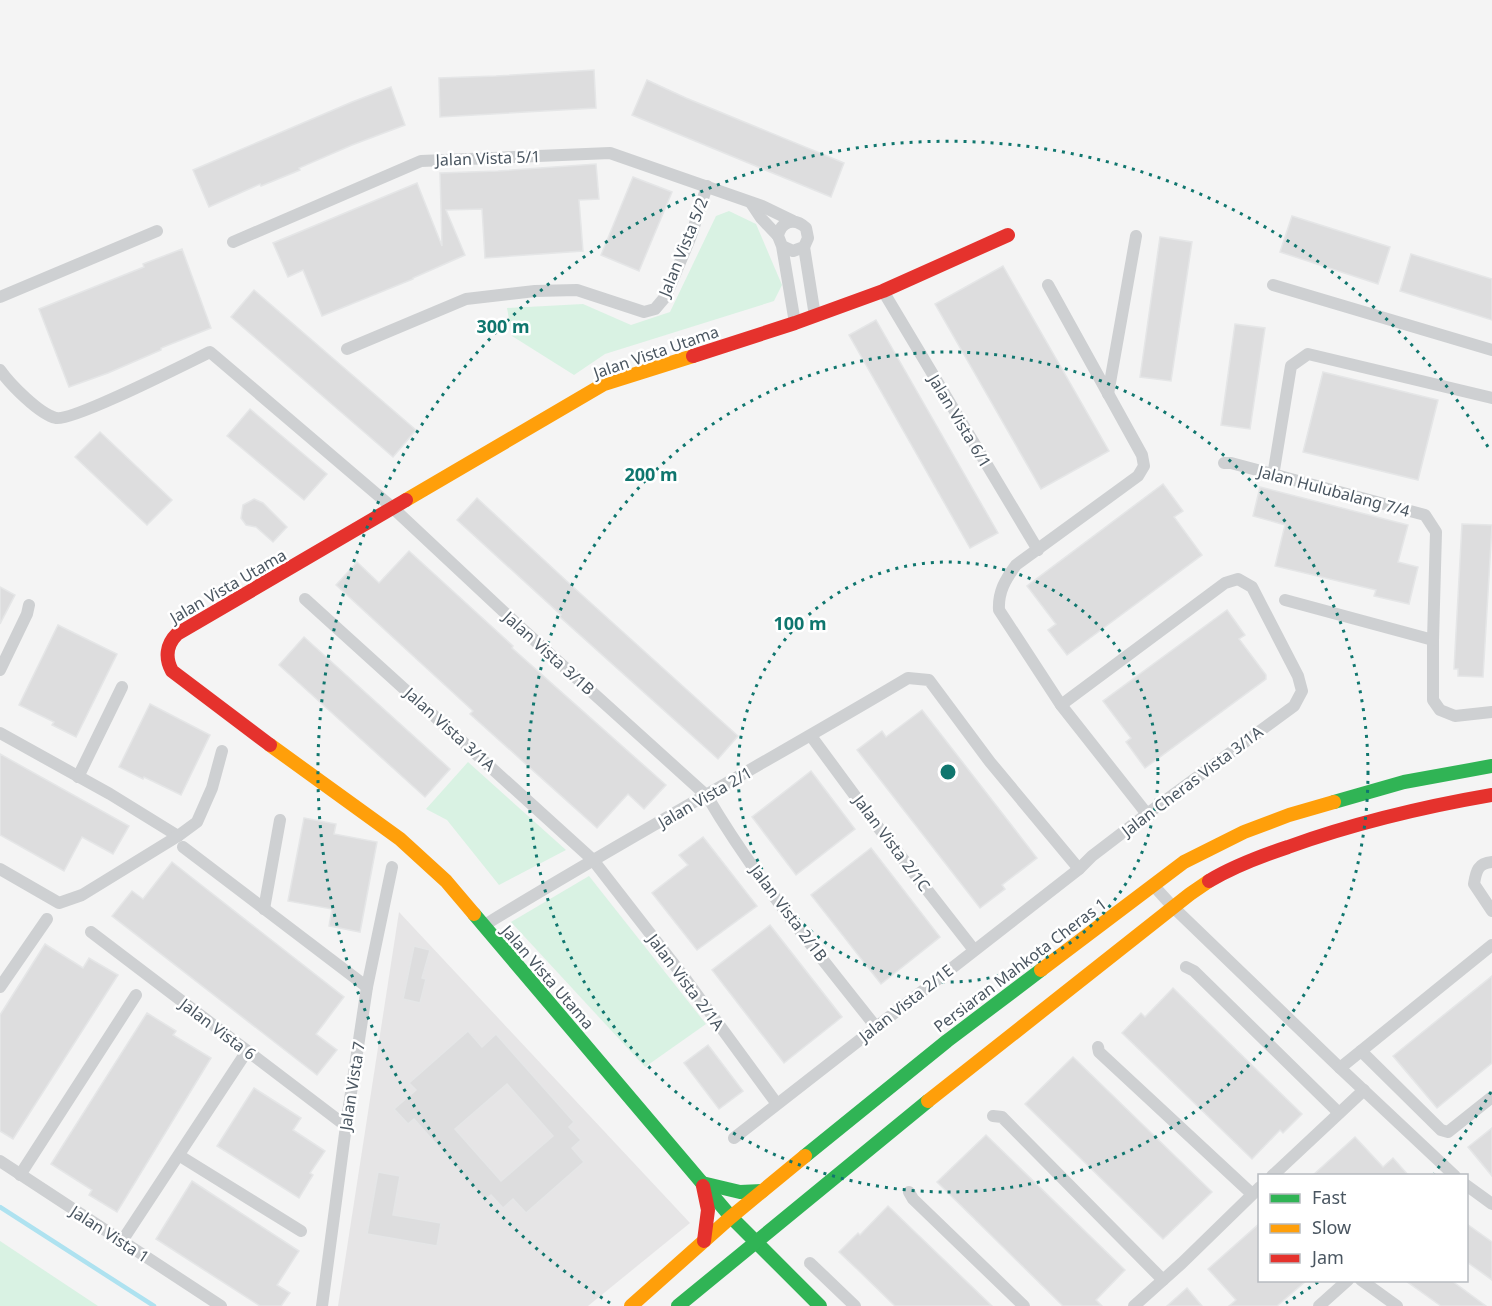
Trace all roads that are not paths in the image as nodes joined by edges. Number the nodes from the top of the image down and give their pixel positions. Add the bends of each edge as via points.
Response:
1 (707, 186) junction
2 (751, 203) junction
3 (793, 221) junction
4 (157, 231) dead end
5 (1008, 235) dead end
6 (1136, 236) dead end
7 (780, 241) junction
8 (233, 242) dead end
9 (804, 247) junction
10 (1048, 285) dead end
11 (1273, 285) dead end
12 (883, 291) junction
13 (0, 297) edge
14 (815, 316) junction
15 (795, 323) junction
16 (347, 349) dead end
17 (1492, 350) edge
18 (0, 370) edge
19 (1108, 394) junction
20 (1492, 398) edge
21 (1224, 463) dead end
22 (1274, 476) junction
23 (393, 508) junction
24 (1038, 550) junction
25 (305, 599) dead end
26 (1285, 600) dead end
27 (29, 605) dead end
28 (1433, 640) junction
29 (0, 670) edge
30 (122, 687) dead end
31 (1061, 705) junction
32 (1492, 711) edge
33 (0, 732) edge
34 (811, 736) junction
35 (222, 751) dead end
36 (1492, 766) edge
37 (78, 777) junction
38 (1492, 795) edge
39 (707, 796) junction
40 (1146, 814) junction
41 (280, 820) dead end
42 (181, 842) junction
43 (593, 860) junction
44 (1492, 862) edge
45 (392, 867) dead end
46 (0, 869) edge
47 (1079, 869) junction
48 (1153, 885) junction
49 (1173, 907) junction
50 (264, 909) junction
51 (1492, 911) edge
52 (47, 919) dead end
53 (483, 926) junction
54 (91, 932) dead end
55 (1492, 945) edge
56 (974, 950) junction
57 (1186, 967) dead end
58 (0, 987) edge
59 (367, 987) junction
60 (136, 995) dead end
61 (876, 1027) junction
62 (1098, 1047) dead end
63 (247, 1051) junction
64 (1361, 1051) junction
65 (1340, 1068) junction
66 (1364, 1090) junction
67 (1492, 1097) edge
68 (777, 1104) junction
69 (1339, 1113) junction
70 (993, 1116) dead end
71 (346, 1126) junction
72 (734, 1138) dead end
73 (180, 1156) junction
74 (0, 1161) edge
75 (1274, 1174) edge
76 (1453, 1174) edge
77 (20, 1175) junction
78 (702, 1183) junction
79 (1468, 1186) edge
80 (762, 1191) junction
81 (1256, 1191) edge
82 (909, 1192) dead end
83 (1492, 1204) edge
84 (731, 1217) junction
85 (301, 1231) dead end
86 (122, 1241) junction
87 (704, 1241) junction
88 (755, 1241) junction
89 (810, 1263) dead end
90 (1162, 1280) junction
91 (1347, 1282) edge
92 (1362, 1282) edge
93 (221, 1306) edge
94 (322, 1306) edge
95 (631, 1306) edge
96 (678, 1306) edge
97 (820, 1306) edge
98 (855, 1306) edge
99 (1024, 1306) edge
100 (1134, 1306) edge
101 (1319, 1306) edge
102 (1397, 1306) edge

1 - 2 street, Jalan Vista 5/1
1 - 8 street, Jalan Vista 5/1 via 610,153 422,161
1 - 16 street, Jalan Vista 5/2 via 666,296 655,309 644,312 578,290 466,299
2 - 3 street, Jalan Vista 5/1
2 - 7 street
3 - 7 street via 782,226
3 - 9 street via 806,228 808,238
4 - 13 street
5 - 12 main road, Jalan Vista Utama
6 - 19 street
7 - 9 street via 793,251
7 - 15 street
9 - 14 street
10 - 19 street
11 - 17 street
12 - 14 main road, Jalan Vista Utama
12 - 24 street, Jalan Vista 6/1
14 - 15 main road, Jalan Vista Utama
15 - 23 main road, Jalan Vista Utama via 604,384
18 - 23 street, Jalan Vista 3/1B via 40,411 58,418 92,408 210,352
19 - 24 street via 1142,455 1144,466 1138,476
20 - 22 street via 1308,354 1291,366
21 - 22 street, Jalan Hulubalang 7/4
22 - 28 street, Jalan Hulubalang 7/4 via 1425,515 1436,532
23 - 39 street, Jalan Vista 3/1B
23 - 53 main road, Jalan Vista Utama via 177,634 168,646 169,665 172,672 221,710 400,839 446,881
24 - 31 street via 1016,565 1006,579 998,597 999,610
25 - 43 street, Jalan Vista 3/1A
26 - 28 street
27 - 29 street
28 - 32 street, Jalan Hulubalang 7/4 via 1433,700 1440,710 1455,716
30 - 37 street
31 - 40 street
31 - 40 street, Jalan Cheras Vista 3/1A via 1225,583 1239,579 1252,587 1302,691 1294,706
33 - 37 street
34 - 39 street, Jalan Vista 2/1
34 - 47 street, Jalan Vista 2/1 via 908,678 929,680 990,762
34 - 56 street, Jalan Vista 2/1C
35 - 42 street via 197,822
36 - 48 main road, Persiaran Mahkota Cheras 1 via 1404,782 1289,815 1201,852
37 - 42 street
38 - 49 main road via 1424,807 1306,840 1221,873
39 - 43 street, Jalan Vista 2/1
39 - 61 street, Jalan Vista 2/1B via 781,905
40 - 47 street, Jalan Cheras Vista 3/1A
41 - 50 street
42 - 46 street via 82,895 59,903
42 - 50 street
43 - 53 street, Jalan Vista 2/1
43 - 68 street, Jalan Vista 2/1A
44 - 51 street via 1476,870 1474,884
45 - 59 street, Jalan Vista 7
47 - 56 street, Jalan Vista 2/1E
48 - 49 street
48 - 80 main road, Persiaran Mahkota Cheras 1 via 947,1041
49 - 65 street
49 - 88 main road
50 - 59 street
52 - 58 street
53 - 78 main road, Jalan Vista Utama
54 - 63 street, Jalan Vista 6
55 - 64 street
56 - 61 street, Jalan Vista 2/1E
57 - 69 street
59 - 71 street, Jalan Vista 7
60 - 77 street
61 - 68 street, Jalan Vista 2/1E
62 - 81 street via 1099,1053
63 - 71 street, Jalan Vista 6
63 - 73 street
64 - 65 street
64 - 67 street via 1441,1130 1448,1132
65 - 66 street
66 - 69 street
66 - 76 street
68 - 72 street, Jalan Vista 2/1E
69 - 75 street
70 - 90 street via 1002,1117
71 - 94 street, Jalan Vista 7
73 - 85 street
73 - 86 street
74 - 77 street, Jalan Vista 1
77 - 86 street, Jalan Vista 1
78 - 80 main road via 740,1192
78 - 84 main road, Jalan Vista Utama
78 - 87 main road via 708,1210
79 - 83 street
80 - 84 main road, Persiaran Mahkota Cheras 1
81 - 90 street
82 - 99 street
84 - 87 main road, Persiaran Mahkota Cheras 1
84 - 88 main road, Jalan Vista Utama
86 - 93 street, Jalan Vista 1
87 - 95 main road, Persiaran Mahkota Cheras 1
88 - 96 main road
88 - 97 main road, Jalan Vista Utama
89 - 98 street
90 - 100 street
91 - 101 street
92 - 102 street

